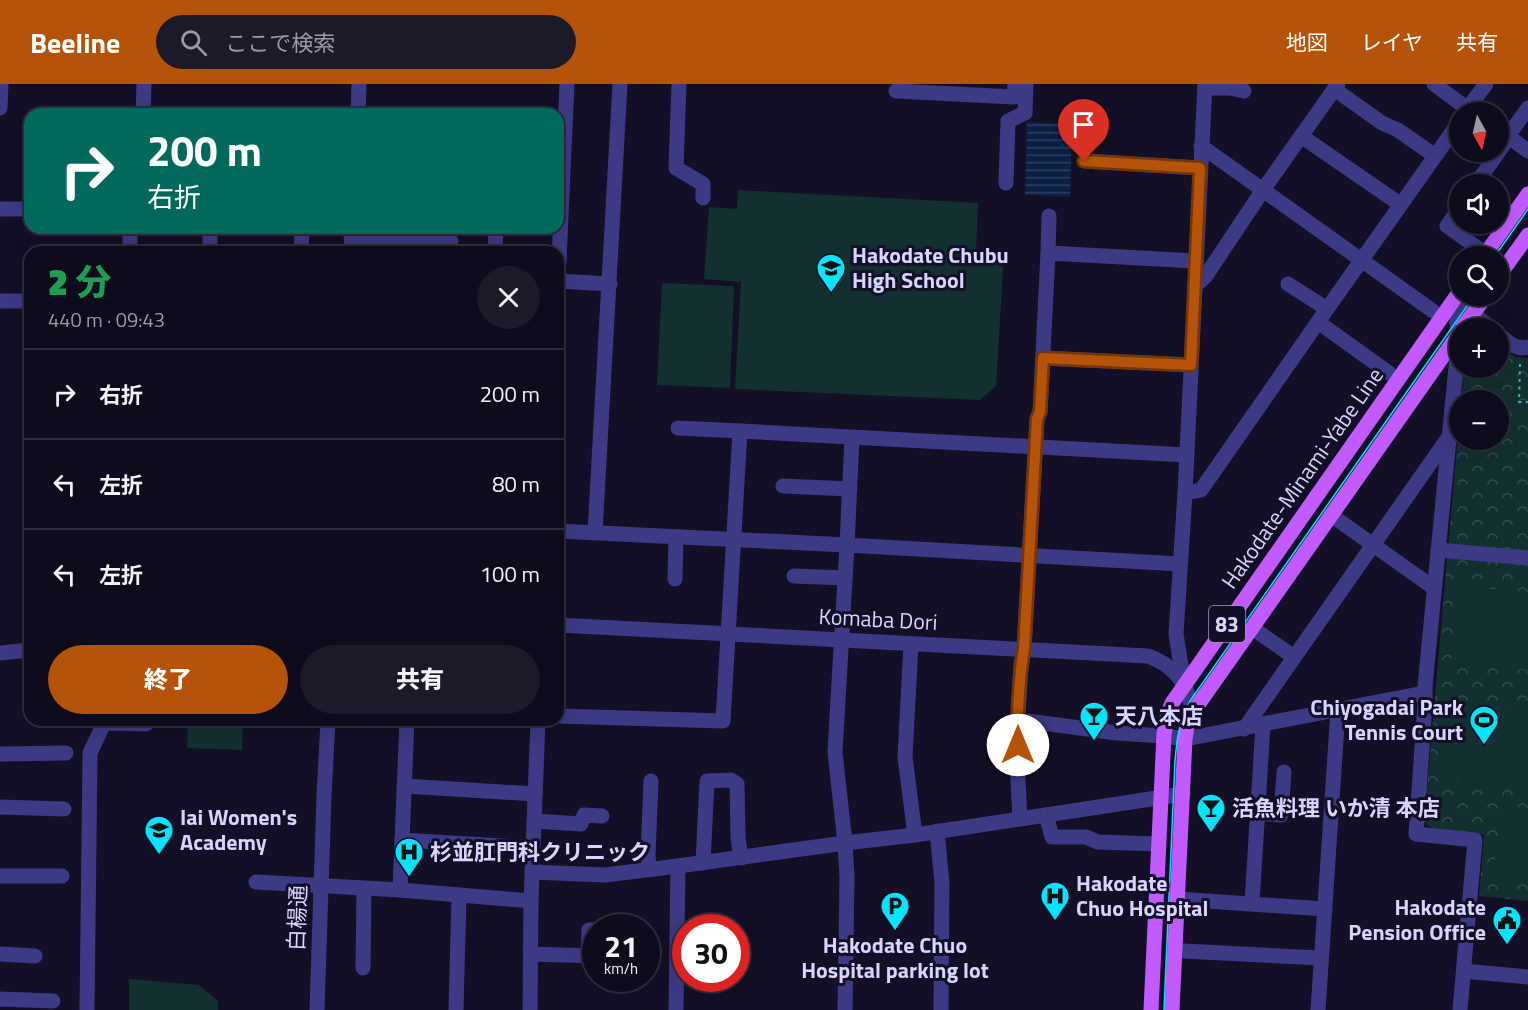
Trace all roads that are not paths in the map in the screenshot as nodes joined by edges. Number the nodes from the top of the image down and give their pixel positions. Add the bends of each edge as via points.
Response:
1 (0, 84) edge
2 (144, 84) edge
3 (360, 84) edge
4 (567, 84) edge
5 (620, 84) edge
6 (679, 84) edge
7 (1015, 84) edge
8 (1026, 84) edge
9 (1434, 84) edge
10 (1486, 84) edge
11 (1205, 86) edge
12 (1336, 87) edge
13 (896, 91) dead end
14 (1244, 91) dead end
15 (1458, 102) edge
16 (1473, 102) edge
17 (0, 108) edge
18 (143, 108) edge
19 (358, 108) edge
20 (1528, 108) edge
21 (564, 117) edge
22 (1509, 129) edge
23 (1301, 136) junction
24 (1449, 136) edge
25 (1509, 137) edge
26 (1202, 146) junction
27 (1428, 151) dead end
28 (1528, 151) edge
29 (1084, 161) dead end
30 (1200, 168) junction
31 (1006, 183) dead end
32 (1263, 190) junction
33 (1528, 194) edge
34 (703, 198) dead end
35 (1394, 200) dead end
36 (24, 208) edge
37 (0, 209) edge
38 (1049, 216) dead end
39 (1457, 234) edge
40 (1528, 234) edge
41 (351, 239) edge
42 (451, 241) dead end
43 (1472, 246) edge
44 (1487, 246) edge
45 (1048, 252) junction
46 (1361, 260) junction
47 (1196, 261) junction
48 (1509, 261) edge
49 (564, 281) edge
50 (610, 284) junction
51 (1288, 284) dead end
52 (1195, 286) junction
53 (0, 301) edge
54 (24, 302) edge
55 (1321, 305) dead end
56 (1449, 306) edge
57 (1467, 306) edge
58 (1478, 306) edge
59 (1433, 311) dead end
60 (1473, 313) junction
61 (1469, 318) edge
62 (1479, 318) edge
63 (1318, 321) junction
64 (1509, 342) edge
65 (1449, 347) edge
66 (1528, 347) edge
67 (1043, 358) junction
68 (1191, 365) junction
69 (1389, 373) dead end
70 (678, 428) dead end
71 (740, 431) junction
72 (1449, 437) edge
73 (852, 438) junction
74 (1449, 446) edge
75 (1036, 447) junction
76 (1187, 455) junction
77 (783, 486) dead end
78 (850, 489) junction
79 (1185, 493) junction
80 (1331, 515) junction
81 (564, 531) edge
82 (595, 533) junction
83 (676, 537) junction
84 (734, 540) junction
85 (847, 545) junction
86 (1372, 545) junction
87 (1438, 550) junction
88 (1029, 555) junction
89 (1528, 558) edge
90 (1180, 564) junction
91 (794, 576) dead end
92 (845, 578) junction
93 (675, 579) dead end
94 (1434, 588) junction
95 (564, 625) edge
96 (1258, 632) dead end
97 (728, 634) junction
98 (842, 639) junction
99 (911, 644) junction
100 (1024, 649) junction
101 (24, 651) edge
102 (0, 653) edge
103 (1294, 657) junction
104 (1184, 684) junction
105 (1424, 693) junction
106 (1195, 709) junction
107 (1338, 710) junction
108 (564, 716) edge
109 (1018, 721) junction
110 (1263, 725) junction
111 (103, 726) edge
112 (328, 726) edge
113 (407, 726) edge
114 (538, 726) edge
115 (1244, 729) junction
116 (1164, 736) junction
117 (1185, 739) junction
118 (66, 753) dead end
119 (0, 754) edge
120 (1284, 772) dead end
121 (651, 781) dead end
122 (404, 786) junction
123 (535, 794) junction
124 (1183, 794) junction
125 (1161, 797) junction
126 (0, 807) edge
127 (64, 809) dead end
128 (1257, 813) junction
129 (1046, 815) junction
130 (602, 816) dead end
131 (1020, 819) junction
132 (534, 821) junction
133 (938, 831) junction
134 (915, 835) junction
135 (402, 840) junction
136 (845, 843) junction
137 (1158, 844) junction
138 (533, 848) junction
139 (741, 858) junction
140 (703, 863) junction
141 (678, 866) junction
142 (649, 869) junction
143 (532, 872) junction
144 (0, 876) edge
145 (62, 876) dead end
146 (256, 882) dead end
147 (321, 885) junction
148 (364, 889) junction
149 (399, 890) junction
150 (459, 895) junction
151 (1178, 899) junction
152 (531, 901) junction
153 (1252, 903) junction
154 (1325, 909) junction
155 (1183, 951) dead end
156 (0, 954) edge
157 (531, 954) junction
158 (35, 956) dead end
159 (582, 956) edge
160 (1321, 958) junction
161 (363, 968) dead end
162 (1464, 971) junction
163 (1528, 977) edge
164 (0, 999) edge
165 (53, 1001) dead end
166 (87, 1010) edge
167 (317, 1010) edge
168 (456, 1010) edge
169 (530, 1010) edge
170 (676, 1010) edge
171 (845, 1010) edge
172 (941, 1010) edge
173 (1151, 1010) edge
174 (1172, 1010) edge
175 (1318, 1010) edge
176 (1460, 1010) edge

1 - 17 street
2 - 18 street
3 - 19 street
4 - 21 street
5 - 50 street
6 - 34 street via 676,168 704,184
7 - 13 street via 1014,97
8 - 31 street via 1025,113 1008,121
9 - 15 street
10 - 16 street
11 - 14 street
11 - 26 street
12 - 23 street
12 - 27 street via 1382,123
20 - 22 street
23 - 32 street
23 - 35 street
24 - 46 street
25 - 28 street
26 - 30 street
26 - 32 street
29 - 30 street
30 - 47 street
32 - 46 street
32 - 52 street
33 - 44 main road
36 - 37 street
38 - 45 street
39 - 43 street
40 - 48 main road
41 - 42 street
45 - 47 street
45 - 67 street
46 - 59 street
46 - 63 street
47 - 52 street
49 - 50 street
50 - 82 street
51 - 55 street
52 - 68 street
53 - 54 street
56 - 104 main road, Hakodate-Minami-Yabe Line / 83
57 - 60 street
58 - 60 main road, 83
60 - 61 main road, 83
60 - 62 street
63 - 69 street
63 - 79 street via 1201,490
64 - 66 street via 1515,347
65 - 80 main road, 83
67 - 68 street
67 - 75 street
68 - 76 street
70 - 71 street
71 - 73 street
71 - 84 street
72 - 86 street
73 - 75 street
73 - 78 street
74 - 87 street
75 - 76 street
75 - 88 street
76 - 79 street
77 - 78 street
78 - 85 street
79 - 90 street
80 - 86 street
80 - 106 main road, 83
81 - 82 street
82 - 83 street
83 - 84 street
83 - 93 street
84 - 85 street
84 - 97 street
85 - 88 street
85 - 92 street
86 - 94 street
86 - 103 street
87 - 89 street
87 - 94 street
88 - 90 street
88 - 100 street
90 - 104 street via 1176,634
91 - 92 street
92 - 98 street
94 - 105 street
95 - 97 street, Komaba Dori
96 - 103 street
97 - 98 street, Komaba Dori
97 - 108 street via 723,721
98 - 99 street, Komaba Dori
98 - 136 street via 835,752
99 - 100 street, Komaba Dori
99 - 134 street via 904,757
100 - 104 street, Komaba Dori via 1148,656 1172,668
100 - 109 street
101 - 102 street
103 - 115 street
104 - 106 street
104 - 116 main road, Hakodate-Minami-Yabe Line / 83 via 1168,713
105 - 107 street
105 - 162 street via 1416,834 1475,840
106 - 117 main road, 83
107 - 110 street
107 - 154 street
109 - 116 street
109 - 131 street
110 - 115 street
110 - 128 street
111 - 166 street via 90,753
112 - 147 street, 白楊通
113 - 122 street
114 - 123 street
115 - 117 street
116 - 117 street
116 - 125 main road, Hakodate-Minami-Yabe Line / 83
117 - 124 main road, 83
118 - 119 street
120 - 128 street via 1281,815
121 - 142 street
122 - 123 street
122 - 135 street
123 - 132 street
124 - 125 street
124 - 151 main road, 83
125 - 129 street
125 - 137 main road, Hakodate-Minami-Yabe Line / 83
126 - 127 street
128 - 153 street
129 - 131 street
129 - 137 street via 1052,837
130 - 132 street via 584,815 581,824
131 - 133 street
132 - 138 street
133 - 134 street
133 - 172 street via 942,882
134 - 136 street
135 - 138 street
135 - 149 street
136 - 139 street
136 - 171 street
137 - 173 main road, Hakodate-Minami-Yabe Line / 83
138 - 143 street
139 - 140 street
139 - 140 street via 737,784 730,780 707,781
140 - 141 street
141 - 142 street
141 - 170 street
142 - 143 street via 605,875
143 - 152 street
144 - 145 street
146 - 147 street
147 - 148 street
147 - 167 street, 白楊通
148 - 149 street
148 - 161 street
149 - 150 street
150 - 152 street
150 - 168 street
151 - 153 street
151 - 174 main road, 83
152 - 157 street
153 - 154 street
154 - 160 street
155 - 160 street
156 - 158 street
157 - 159 street
157 - 169 street
160 - 175 street
162 - 163 street
162 - 176 street
164 - 165 street

